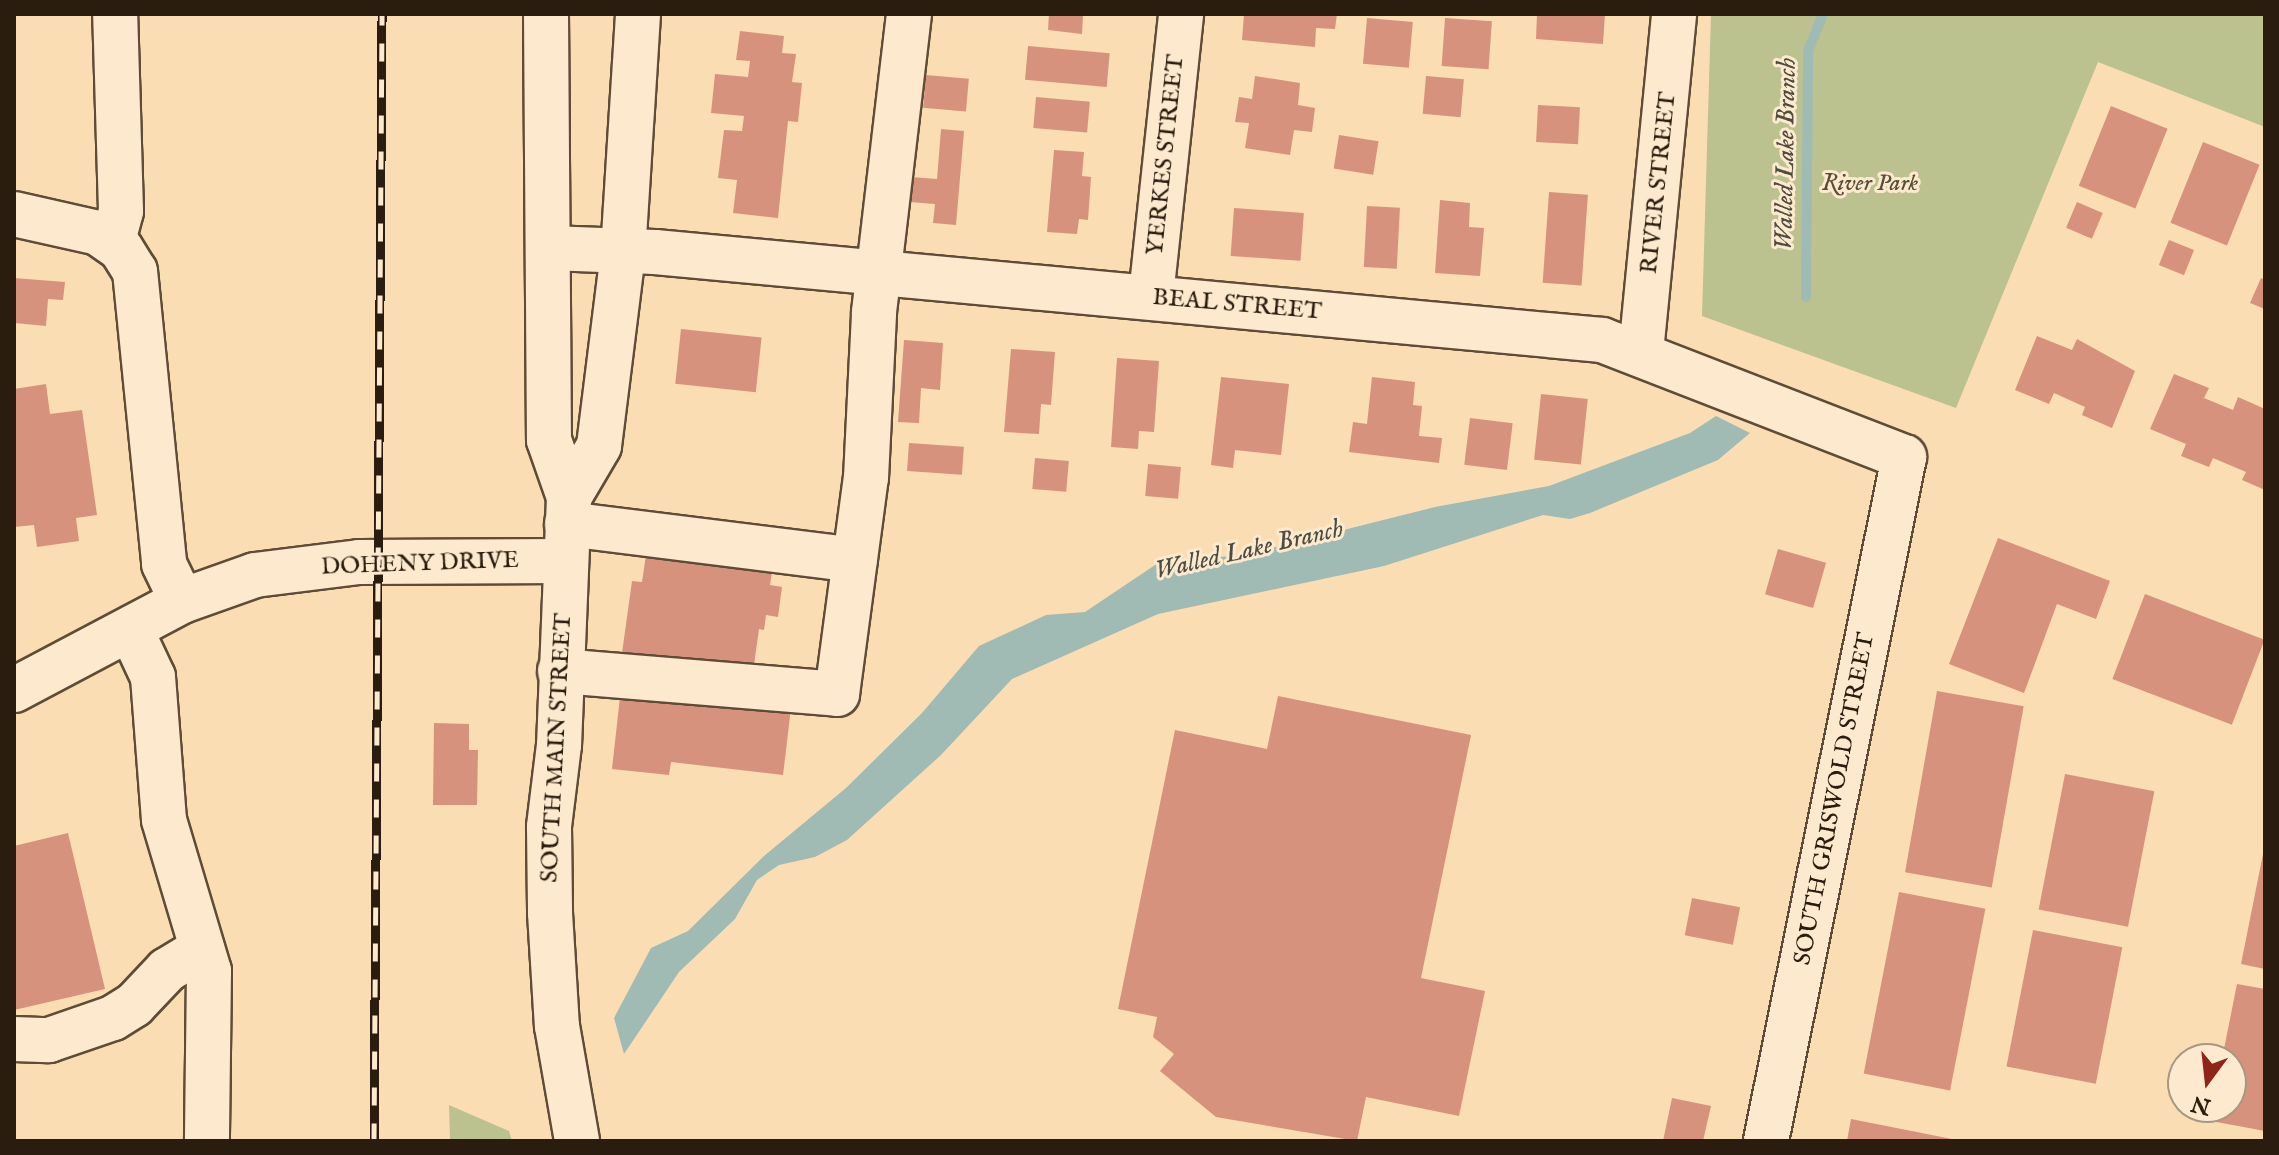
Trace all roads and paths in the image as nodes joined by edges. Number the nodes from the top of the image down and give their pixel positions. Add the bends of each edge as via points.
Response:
1 (115, 14) edge
2 (546, 14) edge
3 (638, 14) edge
4 (909, 14) edge
5 (1181, 14) edge
6 (1674, 14) edge
7 (14, 214) edge
8 (113, 241) junction
9 (549, 248) junction
10 (623, 253) junction
11 (880, 272) junction
12 (1151, 296) junction
13 (1641, 352) junction
14 (1904, 457) joint
15 (567, 527) junction
16 (855, 560) junction
17 (182, 601) junction
18 (131, 630) junction
19 (560, 671) junction
20 (14, 690) edge
21 (202, 949) junction
22 (14, 1039) edge
23 (207, 1141) edge
24 (577, 1141) edge
25 (1766, 1141) edge

1 - 8 street via 121,211
2 - 9 street, SOUTH MAIN STREET
3 - 10 street, SOUTH MAIN STREET
4 - 11 street
5 - 12 street, YERKES STREET
6 - 13 street, RIVER STREET
7 - 8 street via 81,228
8 - 17 street via 128,257 141,296 164,564
9 - 10 street, BEAL STREET
9 - 15 street, SOUTH MAIN STREET via 549,440
10 - 11 street, BEAL STREET
10 - 15 street, SOUTH MAIN STREET via 599,446
11 - 12 street, BEAL STREET
11 - 16 street
12 - 13 street, BEAL STREET via 1602,340
13 - 14 street, BEAL STREET
14 - 25 street, SOUTH GRISWOLD STREET
15 - 16 street, DOHENY DRIVE
15 - 17 street, DOHENY DRIVE via 255,575
15 - 19 street, SOUTH MAIN STREET
16 - 19 street via 837,694
17 - 18 street, DOHENY DRIVE
18 - 20 street, DOHENY DRIVE
18 - 21 street via 153,677 164,820
19 - 24 street, SOUTH MAIN STREET via 549,827 550,913 557,1026
21 - 22 street via 167,970 134,1005 113,1018 49,1040
21 - 23 street via 209,971

